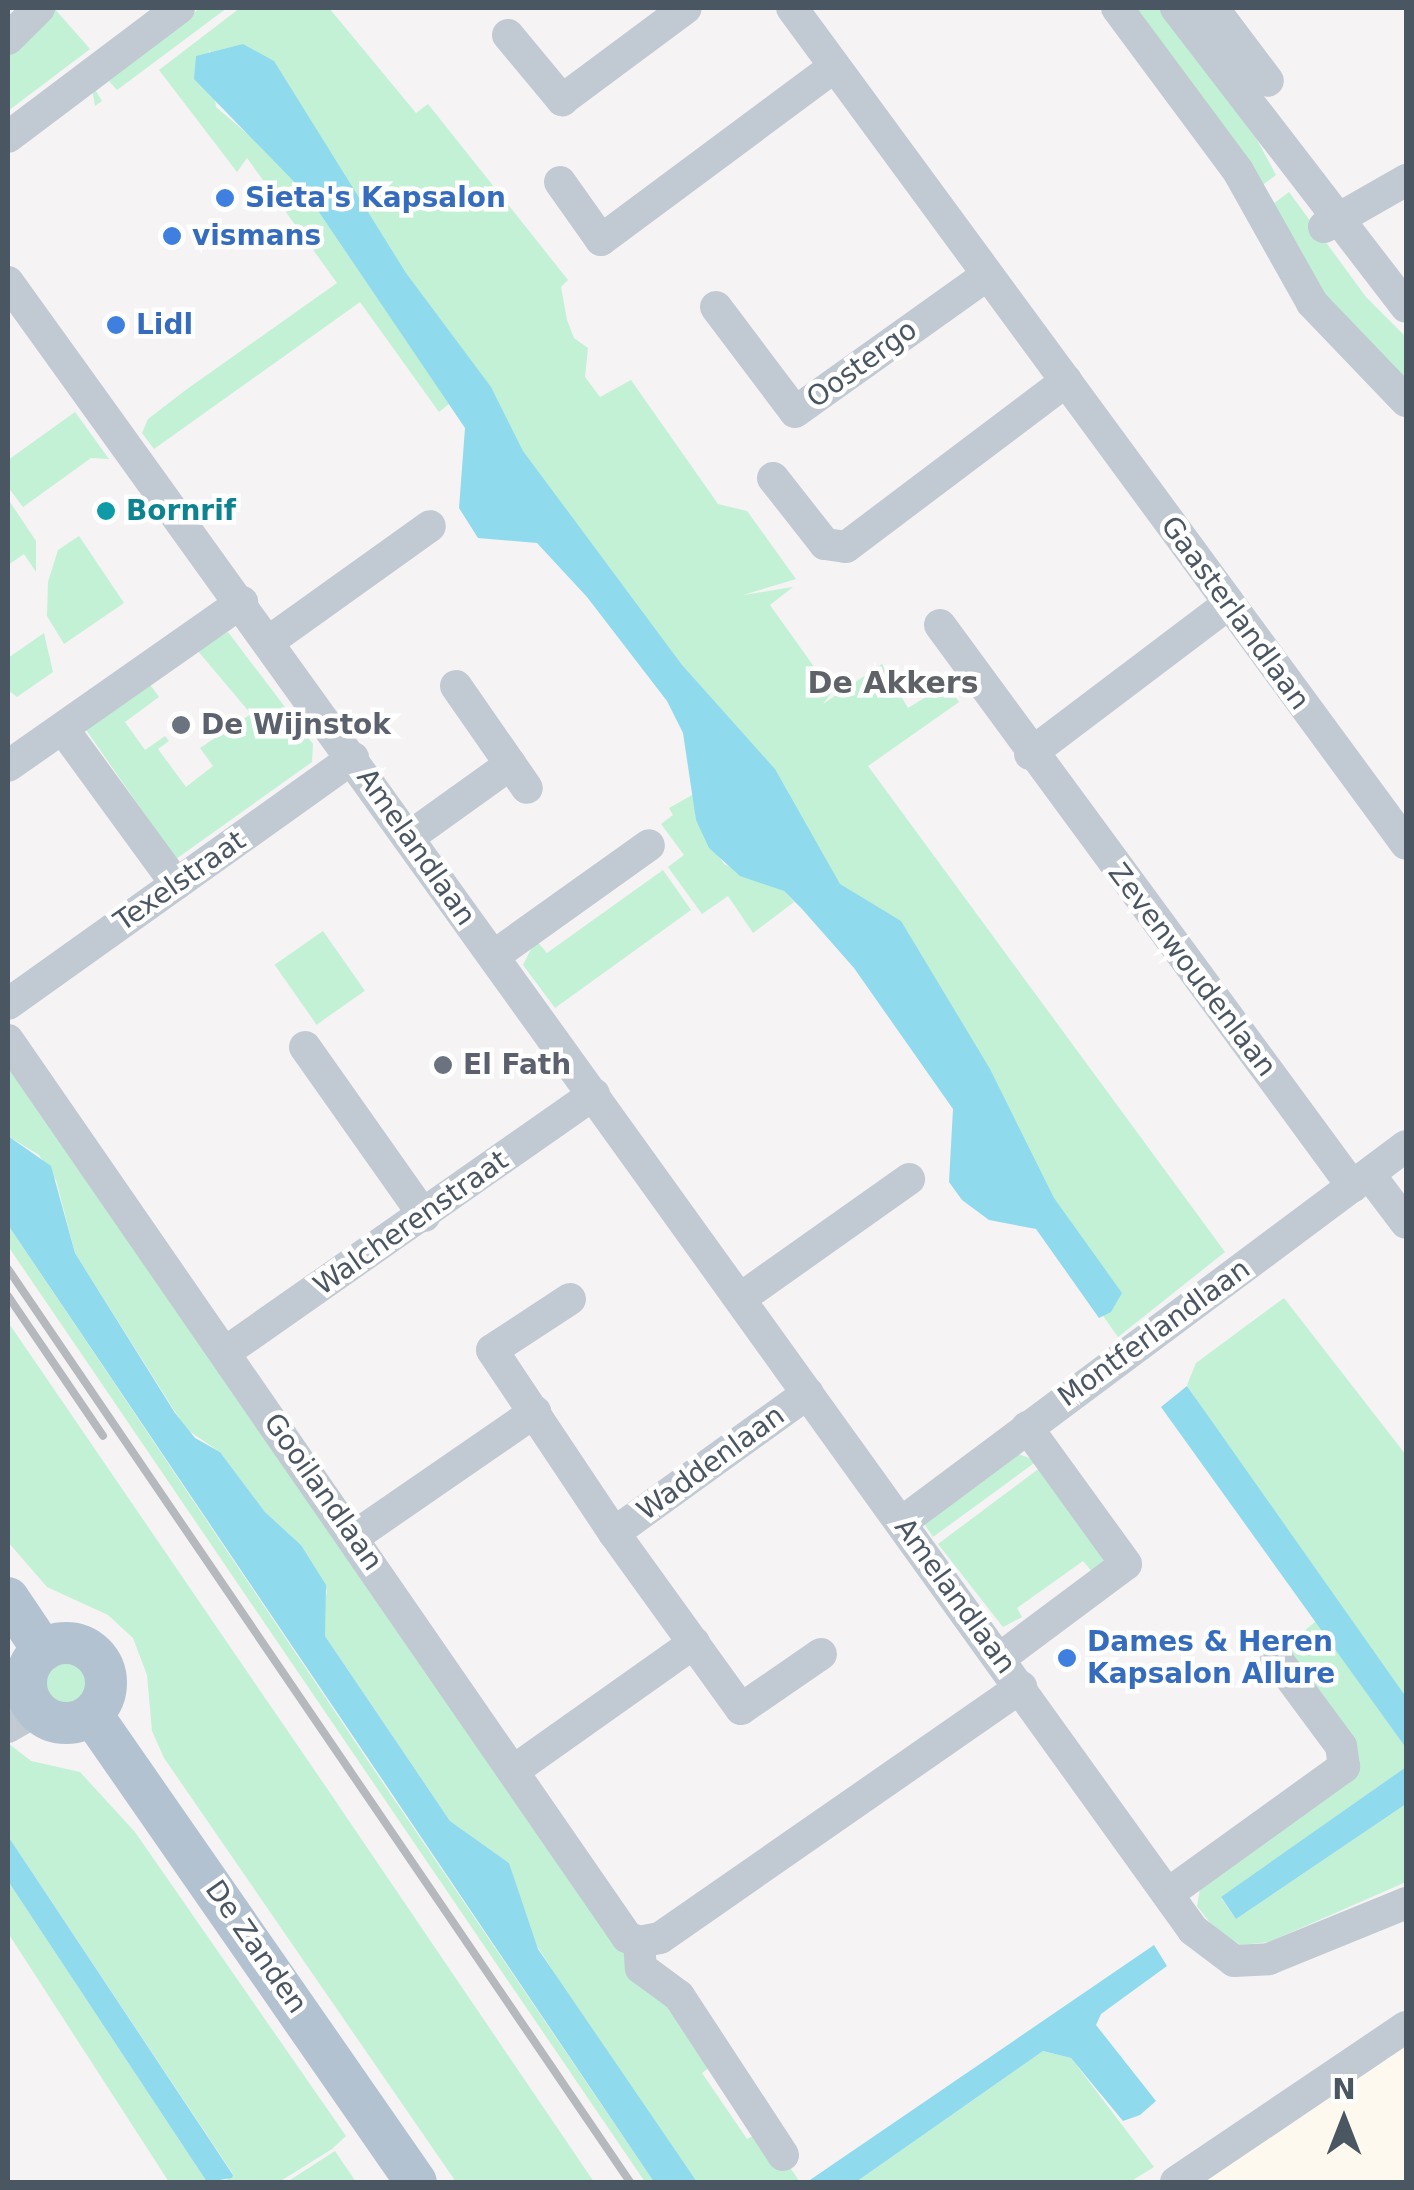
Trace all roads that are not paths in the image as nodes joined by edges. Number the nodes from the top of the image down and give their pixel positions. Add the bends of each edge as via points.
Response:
1 (39, 8) edge
2 (179, 8) edge
3 (686, 8) edge
4 (792, 8) edge
5 (1117, 8) edge
6 (1176, 8) edge
7 (1213, 8) edge
8 (508, 35) dead end
9 (8, 39) edge
10 (834, 68) junction
11 (1268, 81) dead end
12 (8, 136) edge
13 (1406, 180) edge
14 (560, 182) dead end
15 (1331, 222) junction
16 (987, 274) junction
17 (8, 282) edge
18 (716, 306) dead end
19 (1406, 307) edge
20 (1406, 329) edge
21 (1066, 381) junction
22 (1406, 402) edge
23 (773, 478) dead end
24 (430, 526) dead end
25 (242, 602) junction
26 (1228, 604) junction
27 (940, 625) dead end
28 (268, 642) junction
29 (456, 686) dead end
30 (62, 728) junction
31 (1030, 754) junction
32 (353, 758) junction
33 (8, 766) edge
34 (409, 836) junction
35 (1406, 844) edge
36 (649, 845) dead end
37 (176, 884) junction
38 (494, 955) junction
39 (8, 1004) edge
40 (8, 1040) edge
41 (305, 1048) dead end
42 (594, 1094) junction
43 (1406, 1146) edge
44 (910, 1179) dead end
45 (1361, 1180) junction
46 (424, 1216) junction
47 (1406, 1223) edge
48 (741, 1298) junction
49 (570, 1299) dead end
50 (227, 1351) junction
51 (808, 1393) junction
52 (535, 1412) junction
53 (1027, 1427) junction
54 (902, 1522) junction
55 (614, 1533) junction
56 (355, 1536) junction
57 (8, 1598) edge
58 (694, 1643) junction
59 (43, 1650) junction
60 (821, 1654) dead end
61 (1000, 1658) junction
62 (1276, 1658) dead end
63 (1021, 1687) junction
64 (92, 1714) junction
65 (22, 1719) edge
66 (513, 1771) junction
67 (1169, 1894) junction
68 (1404, 1909) edge
69 (639, 1942) junction
70 (1406, 2027) edge
71 (783, 2154) dead end
72 (416, 2182) edge
73 (1176, 2182) edge

1 - 9 street
2 - 12 street
3 - 8 street via 562,100
4 - 10 street, Gaasterlandlaan
5 - 22 street via 1238,171 1286,263 1334,332
6 - 15 street via 1259,120 1271,126
7 - 11 street
10 - 14 street via 601,240
10 - 16 street, Gaasterlandlaan
13 - 15 street
15 - 19 street
15 - 20 street
16 - 18 street, Oostergo via 795,412
16 - 21 street, Gaasterlandlaan
17 - 25 street, Amelandlaan
21 - 23 street via 846,547 825,544
21 - 26 street, Gaasterlandlaan
24 - 28 street
25 - 28 street, Amelandlaan
25 - 30 street
26 - 31 street
26 - 35 street, Gaasterlandlaan
27 - 31 street, Zevenwoudenlaan
28 - 32 street, Amelandlaan
29 - 34 street via 519,776
30 - 33 street
30 - 37 street
31 - 45 street, Zevenwoudenlaan
32 - 34 street, Amelandlaan
32 - 37 street, Texelstraat
34 - 38 street, Amelandlaan
36 - 38 street
37 - 39 street, Texelstraat
38 - 42 street, Amelandlaan
40 - 50 street, Gooilandlaan
41 - 46 street
42 - 46 street, Walcherenstraat
42 - 48 street, Amelandlaan
43 - 45 street, Montferlandlaan
44 - 48 street
45 - 47 street, Zevenwoudenlaan
45 - 53 street, Montferlandlaan
46 - 50 street, Walcherenstraat
48 - 51 street, Amelandlaan
49 - 52 street via 492,1350
50 - 56 street, Gooilandlaan
51 - 54 street, Amelandlaan
51 - 55 street, Waddenlaan
52 - 55 street
52 - 56 street
53 - 54 street, Montferlandlaan
53 - 61 street via 1126,1564
54 - 61 street, Amelandlaan
55 - 58 street
56 - 66 street, Gooilandlaan
57 - 59 main road
58 - 60 street via 741,1709
58 - 66 street
59 - 64 main road via 76,1644 99,1659 107,1685
59 - 65 main road via 26,1679
61 - 63 street, Amelandlaan
62 - 67 street via 1341,1746 1344,1768
63 - 67 street, Amelandlaan
63 - 69 street via 660,1938
64 - 65 main road via 60,1723
64 - 72 main road, De Zanden
66 - 69 street, Gooilandlaan via 627,1937
67 - 68 street, Amelandlaan via 1193,1930 1234,1960 1269,1959
69 - 71 street, Gooilandlaan via 641,1968 679,1996
70 - 73 street

